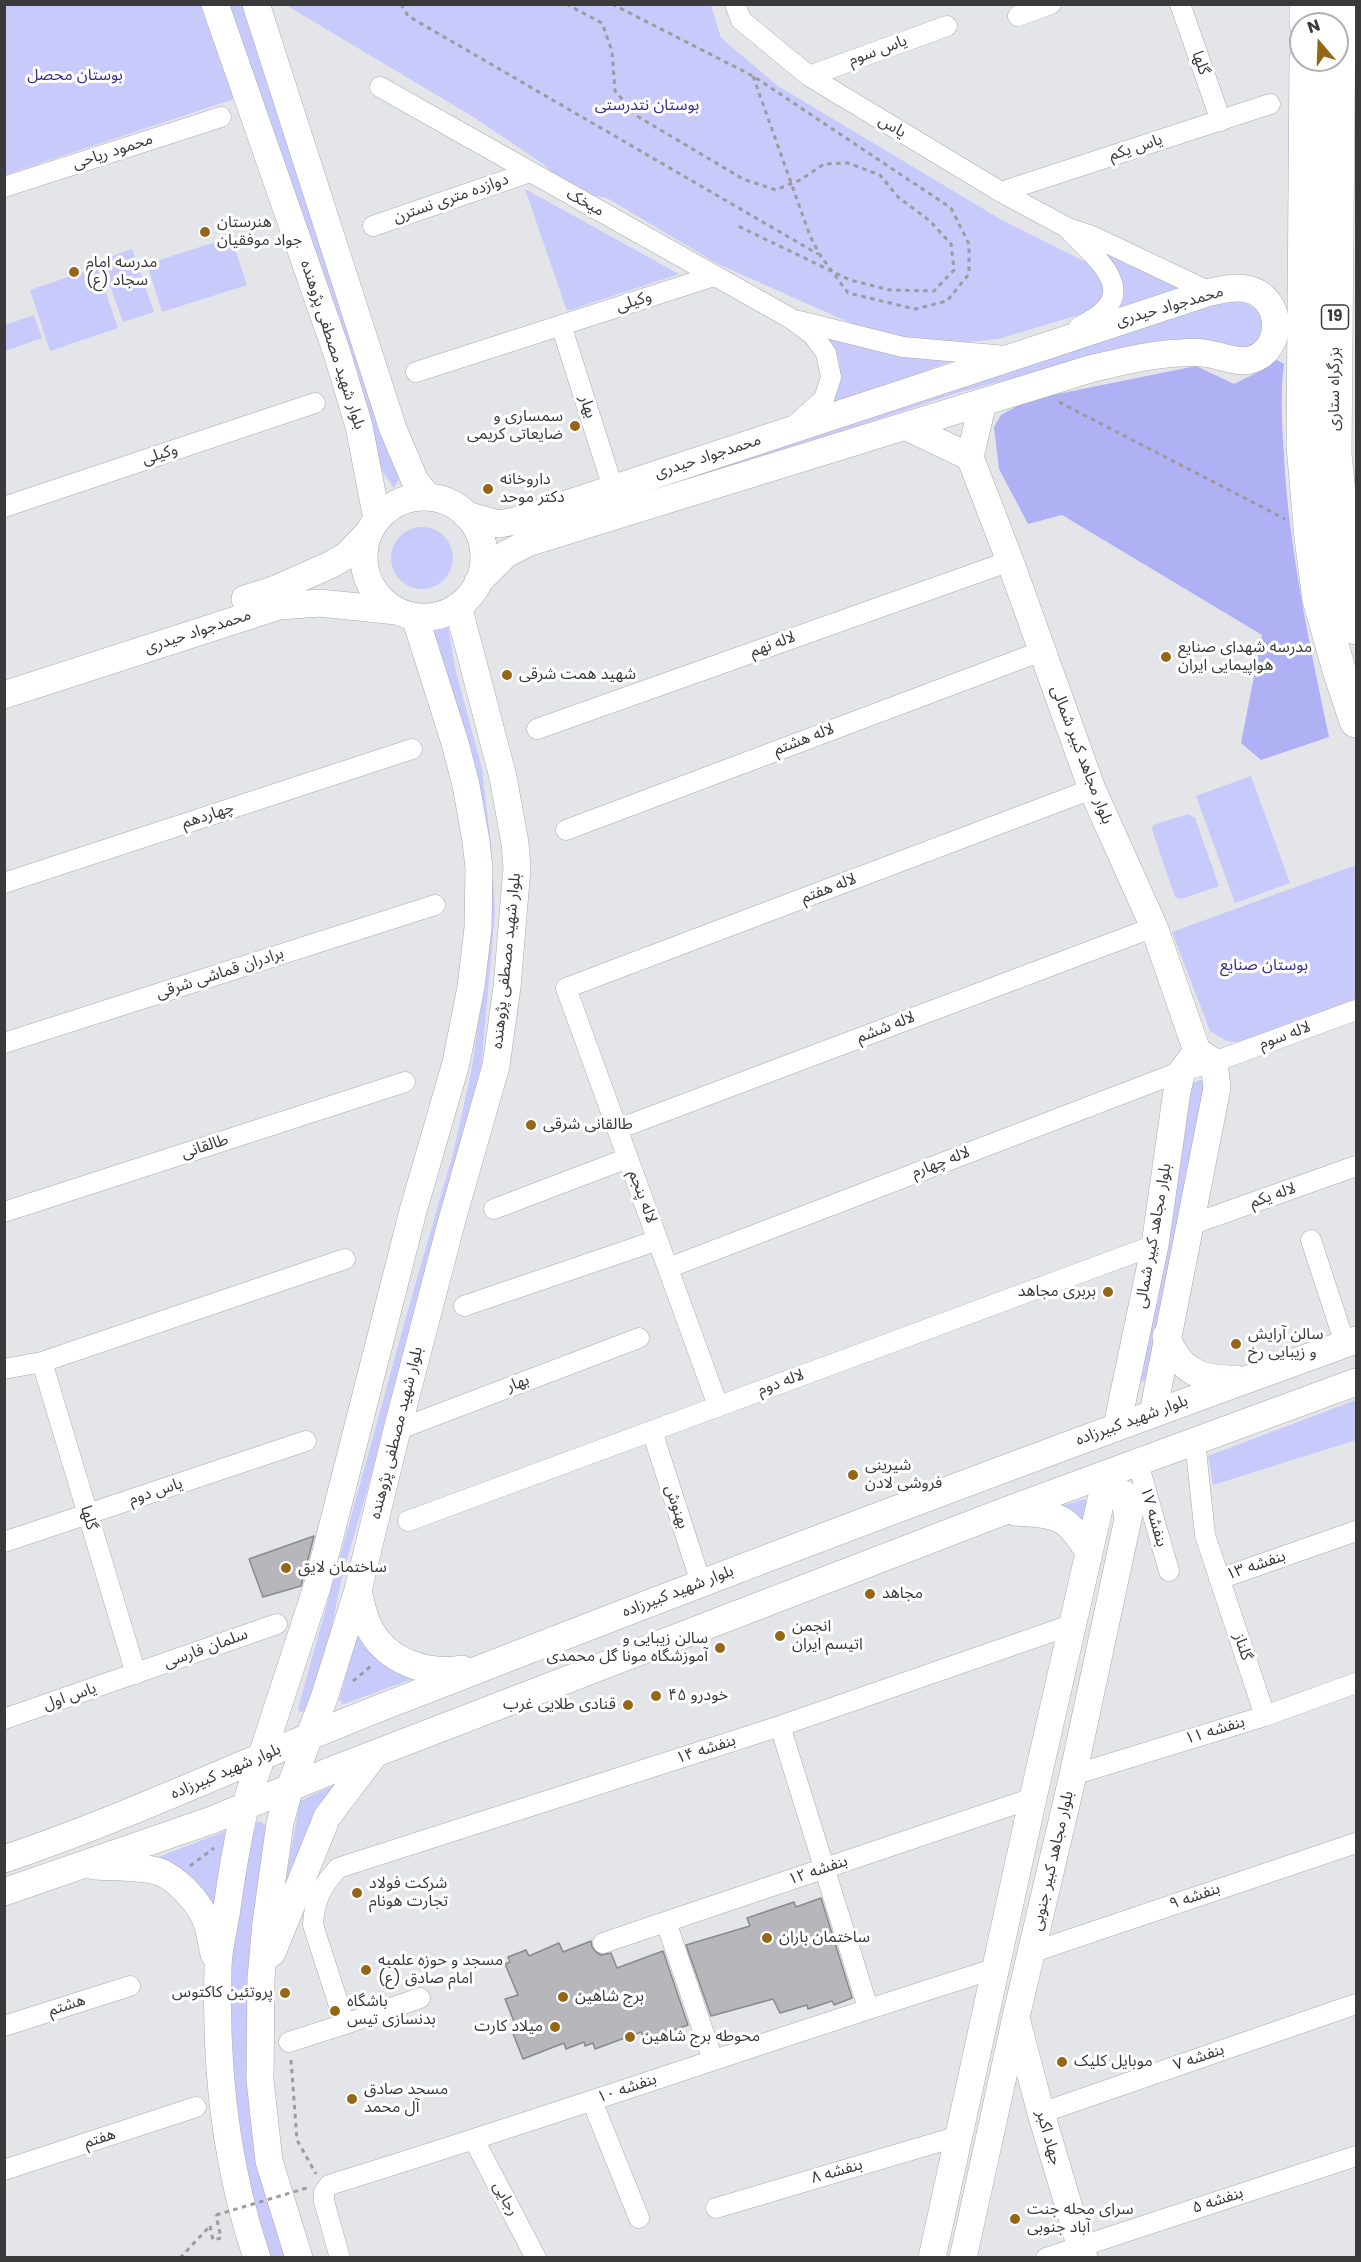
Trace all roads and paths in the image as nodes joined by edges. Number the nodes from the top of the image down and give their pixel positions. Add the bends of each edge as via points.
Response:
1 (215, 4) edge
2 (256, 4) edge
3 (401, 4) edge
4 (566, 4) edge
5 (612, 4) edge
6 (735, 4) edge
7 (1051, 4) edge
8 (1180, 4) edge
9 (1339, 4) edge
10 (1018, 16) dead end
11 (947, 26) dead end
12 (1306, 72) edge
13 (753, 76) junction
14 (809, 76) junction
15 (380, 87) dead end
16 (1270, 104) dead end
17 (221, 117) dead end
18 (1221, 120) junction
19 (530, 172) junction
20 (790, 184) junction
21 (4, 187) edge
22 (1001, 192) junction
23 (373, 226) dead end
24 (738, 226) dead end
25 (1068, 228) junction
26 (820, 255) junction
27 (831, 271) junction
28 (714, 276) junction
29 (1210, 292) junction
30 (790, 318) junction
31 (561, 325) junction
32 (1053, 343) junction
33 (1012, 356) junction
34 (416, 372) dead end
35 (1031, 387) junction
36 (983, 402) junction
37 (315, 403) dead end
38 (905, 426) junction
39 (786, 432) junction
40 (970, 457) junction
41 (613, 488) junction
42 (428, 497) junction
43 (4, 507) edge
44 (466, 515) junction
45 (373, 526) junction
46 (1310, 531) junction
47 (1010, 561) junction
48 (478, 582) junction
49 (458, 606) junction
50 (406, 614) junction
51 (1356, 628) edge
52 (1042, 651) junction
53 (4, 677) edge
54 (4, 695) edge
55 (1356, 722) edge
56 (537, 729) dead end
57 (412, 749) dead end
58 (1092, 789) junction
59 (566, 830) dead end
60 (4, 882) edge
61 (435, 905) dead end
62 (1154, 927) junction
63 (566, 988) joint
64 (1356, 1010) edge
65 (4, 1043) edge
66 (1198, 1061) junction
67 (405, 1082) dead end
68 (618, 1129) junction
69 (628, 1158) junction
70 (1356, 1166) edge
71 (494, 1209) dead end
72 (4, 1212) edge
73 (1190, 1225) junction
74 (658, 1240) junction
75 (1311, 1240) dead end
76 (1155, 1245) junction
77 (345, 1259) dead end
78 (668, 1268) junction
79 (464, 1306) dead end
80 (1167, 1336) junction
81 (639, 1338) dead end
82 (1351, 1342) edge
83 (42, 1362) junction
84 (4, 1369) edge
85 (1250, 1378) junction
86 (1356, 1382) edge
87 (718, 1406) junction
88 (1153, 1413) junction
89 (1117, 1425) junction
90 (397, 1430) junction
91 (652, 1431) junction
92 (306, 1441) dead end
93 (1196, 1441) junction
94 (1138, 1463) junction
95 (1005, 1511) junction
96 (86, 1515) junction
97 (1128, 1518) junction
98 (408, 1521) dead end
99 (1356, 1532) edge
100 (4, 1542) edge
101 (1088, 1551) junction
102 (1169, 1571) dead end
103 (1219, 1579) junction
104 (701, 1583) junction
105 (358, 1590) junction
106 (277, 1624) dead end
107 (1071, 1625) junction
108 (495, 1663) junction
109 (371, 1666) dead end
110 (136, 1674) junction
111 (1356, 1683) edge
112 (347, 1686) dead end
113 (1265, 1716) junction
114 (4, 1719) edge
115 (780, 1726) junction
116 (310, 1736) junction
117 (375, 1754) junction
118 (261, 1757) junction
119 (1072, 1775) junction
120 (290, 1787) junction
121 (1033, 1798) junction
122 (245, 1807) junction
123 (1356, 1843) edge
124 (217, 1846) dead end
125 (4, 1859) edge
126 (84, 1866) junction
127 (189, 1867) dead end
128 (825, 1869) junction
129 (4, 1892) edge
130 (666, 1922) junction
131 (603, 1943) dead end
132 (1033, 1952) junction
133 (218, 1967) junction
134 (997, 1968) junction
135 (261, 1979) junction
136 (130, 1986) dead end
137 (420, 1998) dead end
138 (1356, 2004) edge
139 (868, 2008) junction
140 (1016, 2017) junction
141 (345, 2024) junction
142 (4, 2026) edge
143 (289, 2042) joint
144 (714, 2060) junction
145 (592, 2101) junction
146 (196, 2107) dead end
147 (1041, 2113) junction
148 (959, 2136) junction
149 (474, 2140) junction
150 (1356, 2156) edge
151 (313, 2168) dead end
152 (4, 2170) edge
153 (310, 2187) dead end
154 (716, 2208) dead end
155 (639, 2218) dead end
156 (1082, 2252) edge
157 (180, 2258) edge
158 (257, 2258) edge
159 (299, 2258) edge
160 (340, 2258) edge
161 (536, 2258) edge
162 (932, 2258) edge
163 (963, 2258) edge
164 (1046, 2258) edge

1 - 45 main road, بلوار شهید مصطفی پژوهنده via 359,426
2 - 42 main road, بلوار شهید مصطفی پژوهنده via 393,429 415,481
3 - 26 path via 408,16
4 - 20 path via 602,23 612,51 615,91 637,116 743,179 776,189
5 - 13 path
6 - 14 street, یاس via 741,20
7 - 10 street
8 - 18 street, گلها
9 - 51 highway, بزرگراه ستاری / 19 via 1335,454
11 - 14 street, یاس سوم
12 - 46 highway via 1303,446
13 - 20 path
13 - 27 path via 951,208 969,244 969,274 947,301 915,309 848,293
14 - 22 street, یاس
15 - 19 street, میخک
16 - 18 street, یاس یکم
17 - 21 street, محمود ریاحی
18 - 22 street, یاس یکم
19 - 23 street, دوازده متری نسترن
19 - 28 street, میخک
20 - 26 path
20 - 27 path via 824,164 848,163 880,175 898,197 930,221 951,244 954,270 934,291 890,291
22 - 25 street, یاس
24 - 27 path
25 - 29 street
25 - 32 street via 1110,273 1114,284 1110,302 1101,314
26 - 27 path
28 - 30 street, میخک
28 - 31 street, وکیلی
29 - 32 main road, محمدجواد حیدری
29 - 35 main road, محمدجواد حیدری via 1235,288 1259,293 1274,312 1276,324 1269,347 1248,361 1208,353 1140,357
30 - 33 street via 903,347
30 - 39 street via 813,335 826,352 831,377 824,399
31 - 34 street, وکیلی
31 - 41 street, بهار
32 - 33 main road, محمدجواد حیدری
33 - 39 main road, محمدجواد حیدری
35 - 36 main road, محمدجواد حیدری
35 - 46 path
36 - 38 main road, محمدجواد حیدری
36 - 40 main road
37 - 43 street, وکیلی
38 - 40 main road
38 - 48 main road, محمدجواد حیدری via 530,543 506,554
39 - 41 main road, محمدجواد حیدری
40 - 47 main road, بلوار مجاهد کبیر شمالی
41 - 44 main road, محمدجواد حیدری via 500,524
42 - 44 main road via 449,503
42 - 45 main road via 400,502
44 - 48 main road via 483,546
45 - 50 main road via 364,548 364,567 370,585 381,600
45 - 53 main road, محمدجواد حیدری via 346,556 271,591
46 - 55 highway via 1319,599
47 - 52 main road, بلوار مجاهد کبیر شمالی
47 - 56 street, لاله نهم
48 - 49 main road
49 - 50 main road via 430,617
49 - 90 main road, بلوار شهید مصطفی پژوهنده via 503,777 517,868 496,1066
50 - 54 main road, محمدجواد حیدری via 320,603 279,606
50 - 118 main road, بلوار شهید مصطفی پژوهنده via 455,743 476,841 478,928 471,987 456,1063 413,1211 317,1587
52 - 58 main road, بلوار مجاهد کبیر شمالی
52 - 59 street, لاله هشتم
57 - 60 street, چهاردهم
58 - 62 main road, بلوار مجاهد کبیر شمالی
58 - 63 street, لاله هفتم
61 - 65 street, برادران قماشی شرقی
62 - 66 main road, بلوار مجاهد کبیر شمالی
62 - 68 street, لاله ششم
63 - 68 street, لاله پنجم
64 - 66 street, لاله سوم
66 - 73 main road, بلوار مجاهد کبیر شمالی via 1216,1088
66 - 76 main road, بلوار مجاهد کبیر شمالی
66 - 78 street, لاله چهارم
67 - 72 street, طالقانی
68 - 69 street, لاله پنجم
69 - 71 street
69 - 74 street, لاله پنجم
70 - 73 street, لاله یکم
73 - 80 main road, بلوار مجاهد کبیر شمالی
74 - 78 street, لاله پنجم
74 - 79 street
75 - 82 street
76 - 87 street, لاله دوم
76 - 89 main road, بلوار مجاهد کبیر شمالی
77 - 83 street
78 - 87 street, لاله پنجم
80 - 85 main road via 1182,1364 1198,1374 1217,1379
80 - 88 main road, بلوار مجاهد کبیر شمالی
81 - 90 street, بهار
82 - 85 main road, بلوار شهید کبیرزاده
83 - 84 street
83 - 96 street, گلها
85 - 88 main road, بلوار شهید کبیرزاده
86 - 93 main road
87 - 91 street, لاله دوم
88 - 89 main road, بلوار شهید کبیرزاده
89 - 104 main road, بلوار شهید کبیرزاده
90 - 105 main road, بلوار شهید مصطفی پژوهنده
91 - 98 street, لاله دوم
91 - 104 street, بهنوش
92 - 96 street, یاس دوم
93 - 94 main road
93 - 103 street, بنفشه ۱۳ via 1204,1535
94 - 95 main road
94 - 97 main road, بلوار مجاهد کبیر جنوبی
94 - 102 street, بنفشه ۱۷
95 - 101 main road via 1060,1517
95 - 117 main road
96 - 100 street, یاس دوم
96 - 110 street, گلها
97 - 101 main road, بلوار مجاهد کبیر جنوبی via 1124,1494 1104,1494
97 - 119 main road, بلوار مجاهد کبیر جنوبی
99 - 103 street, بنفشه ۱۳
101 - 107 main road, بلوار مجاهد کبیر جنوبی
103 - 113 street, گلناز
104 - 108 main road, بلوار شهید کبیرزاده
105 - 108 main road via 370,1629 400,1659 426,1670
105 - 116 main road, بلوار شهید مصطفی پژوهنده
106 - 110 street, سلمان فارسی
107 - 115 street, بنفشه ۱۴
107 - 121 main road, بلوار مجاهد کبیر جنوبی
108 - 116 main road, بلوار شهید کبیرزاده
109 - 112 path
110 - 114 street, یاس اول
111 - 113 street, بنفشه ۱۱
113 - 119 street, بنفشه ۱۱
115 - 128 street
115 - 141 street, بنفشه ۱۴ via 338,1868 318,1894 313,1925
116 - 118 main road, بلوار شهید کبیرزاده
116 - 120 main road, بلوار شهید مصطفی پژوهنده
117 - 120 main road
117 - 135 main road via 323,1824
118 - 122 main road, بلوار شهید مصطفی پژوهنده
118 - 125 main road, بلوار شهید کبیرزاده via 78,1834
119 - 132 main road, بلوار مجاهد کبیر جنوبی
120 - 122 main road
120 - 135 main road, بلوار شهید مصطفی پژوهنده via 280,1823
121 - 128 street, بنفشه ۱۲
121 - 134 main road, بلوار مجاهد کبیر جنوبی
122 - 126 main road
122 - 133 main road, بلوار شهید مصطفی پژوهنده
123 - 132 street, بنفشه ۹
124 - 127 path
126 - 129 main road
126 - 133 main road via 160,1872 173,1881 202,1912
128 - 130 street, بنفشه ۱۲
128 - 139 street
130 - 131 street, بنفشه ۱۲
130 - 144 street
132 - 140 main road, بلوار مجاهد کبیر جنوبی
133 - 158 main road, بلوار شهید مصطفی پژوهنده via 223,2112 231,2167
134 - 139 street, بنفشه ۱۰
134 - 148 main road, بلوار مجاهد کبیر جنوبی
135 - 159 main road, بلوار شهید مصطفی پژوهنده via 263,2123 269,2161
136 - 142 street, هشتم
137 - 141 street
138 - 147 street, بنفشه ۷
139 - 144 street, بنفشه ۱۰
140 - 147 main road, جهاد اکبر
140 - 163 main road, بلوار مجاهد کبیر جنوبی
141 - 143 street
143 - 151 path via 297,2140
144 - 145 street, بنفشه ۱۰
145 - 149 street, بنفشه ۱۰
145 - 155 street
146 - 152 street, هفتم
147 - 156 main road, جهاد اکبر
148 - 154 street, بنفشه ۸
148 - 162 main road, بلوار مجاهد کبیر جنوبی
149 - 160 street, بنفشه ۱۰ via 329,2185 324,2200
149 - 161 street, رجایی
150 - 156 street, بنفشه ۵
153 - 157 path, bridge via 216,2215 221,2238 213,2240 210,2226
156 - 164 street, بنفشه ۵

